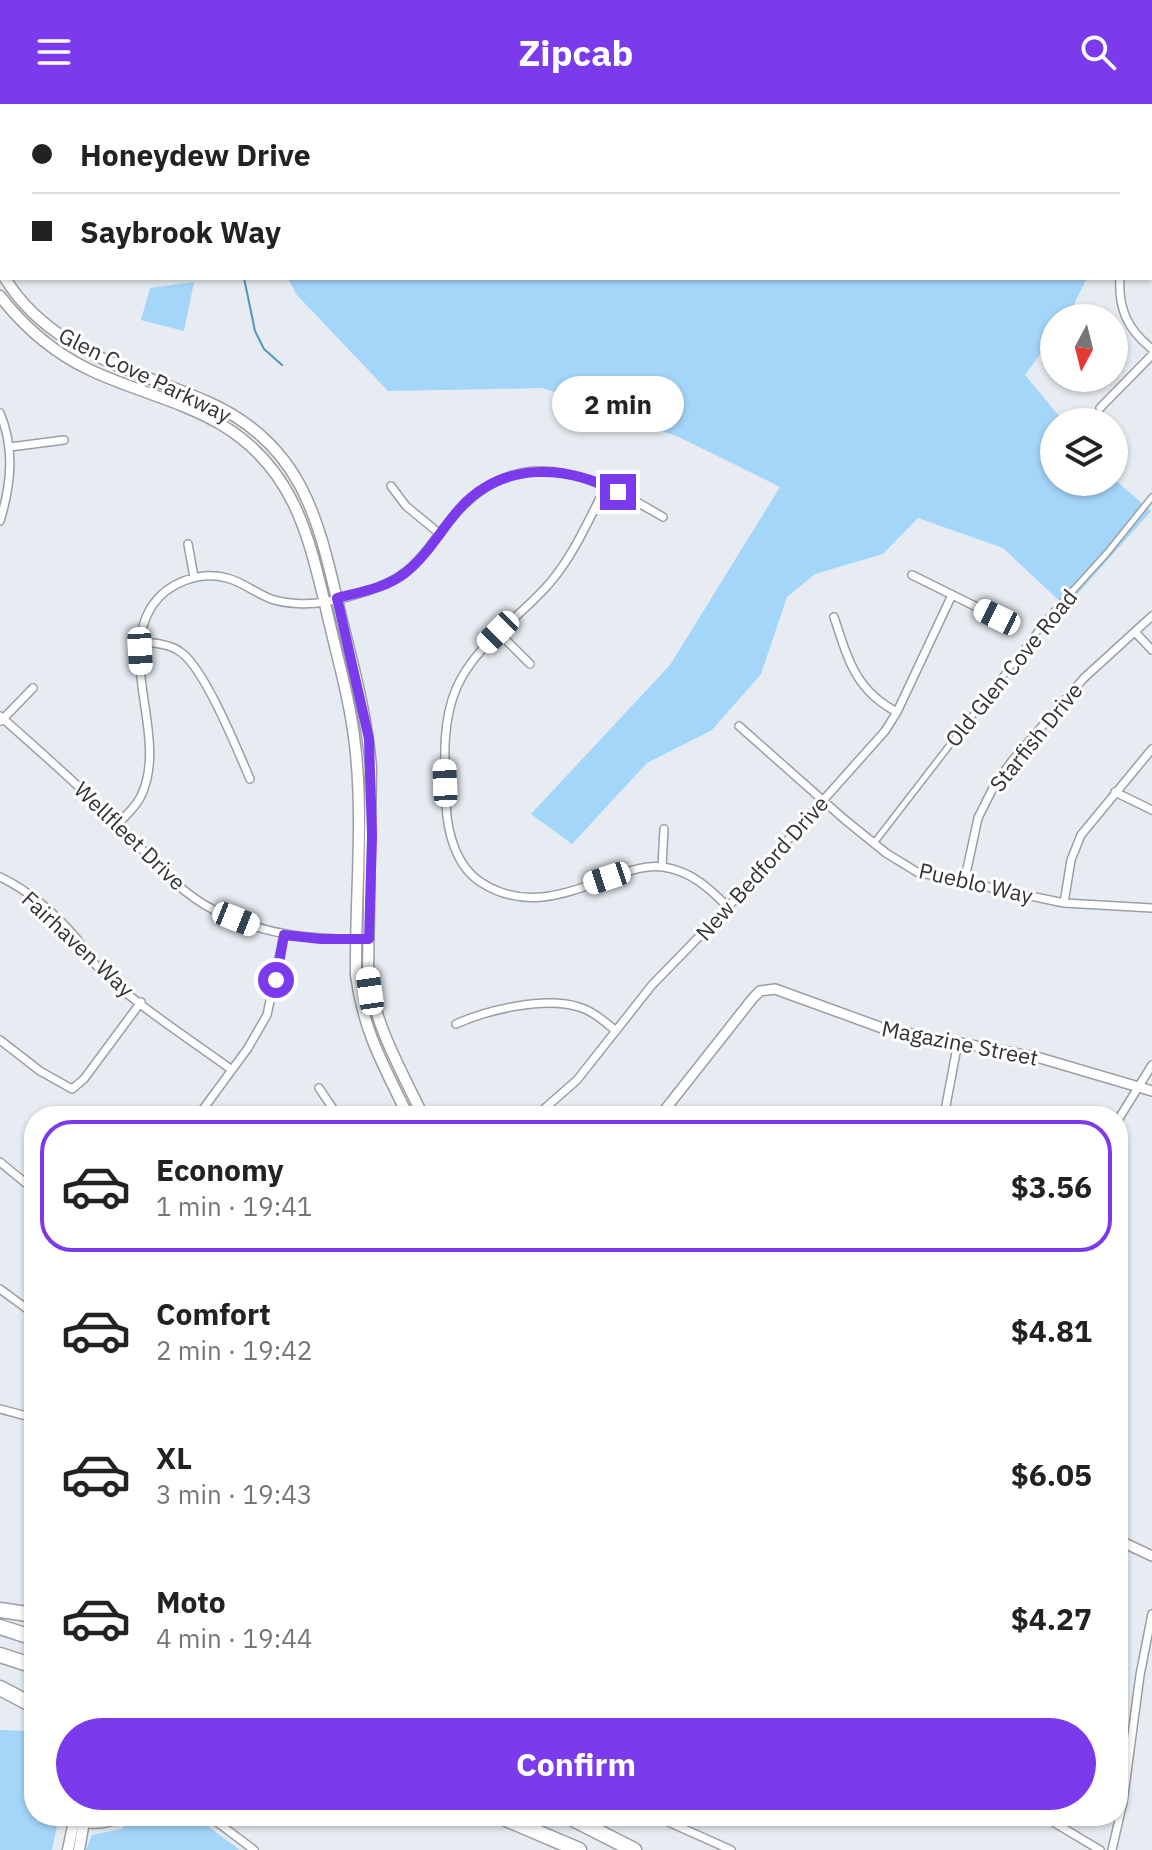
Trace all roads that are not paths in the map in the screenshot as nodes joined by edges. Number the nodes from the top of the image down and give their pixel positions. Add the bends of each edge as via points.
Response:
1 (6, 280) edge
2 (1120, 280) edge
3 (0, 296) edge
4 (1152, 352) edge
5 (1100, 408) dead end
6 (0, 413) edge
7 (64, 440) dead end
8 (10, 447) junction
9 (391, 486) dead end
10 (606, 486) junction
11 (1152, 497) edge
12 (663, 517) dead end
13 (0, 521) edge
14 (440, 534) junction
15 (188, 544) dead end
16 (912, 575) dead end
17 (194, 577) junction
18 (952, 595) junction
19 (337, 598) junction
20 (324, 602) junction
21 (1152, 616) edge
22 (834, 617) dead end
23 (997, 617) dead end
24 (498, 632) junction
25 (1136, 633) junction
26 (141, 642) junction
27 (1152, 650) edge
28 (530, 664) dead end
29 (33, 688) dead end
30 (897, 712) junction
31 (1, 718) edge
32 (739, 726) dead end
33 (1152, 749) edge
34 (250, 779) dead end
35 (1115, 792) junction
36 (823, 801) junction
37 (1152, 810) edge
38 (118, 824) junction
39 (664, 829) dead end
40 (874, 843) junction
41 (662, 867) junction
42 (0, 877) edge
43 (964, 883) junction
44 (1064, 903) junction
45 (728, 907) junction
46 (1152, 908) edge
47 (284, 935) junction
48 (356, 939) junction
49 (369, 939) junction
50 (141, 1002) junction
51 (456, 1024) dead end
52 (616, 1031) junction
53 (0, 1040) edge
54 (958, 1042) junction
55 (1152, 1065) edge
56 (232, 1070) junction
57 (1139, 1086) junction
58 (319, 1088) dead end
59 (1152, 1091) edge
60 (205, 1106) edge
61 (331, 1106) edge
62 (403, 1106) edge
63 (418, 1106) edge
64 (547, 1106) edge
65 (668, 1106) edge
66 (946, 1106) edge
67 (1127, 1106) edge
68 (0, 1162) edge
69 (24, 1182) edge
70 (0, 1289) edge
71 (24, 1307) edge
72 (0, 1409) edge
73 (24, 1414) edge
74 (1128, 1545) edge
75 (1152, 1556) edge
76 (0, 1610) edge
77 (24, 1614) edge
78 (1152, 1614) edge
79 (0, 1627) edge
80 (24, 1635) edge
81 (0, 1655) edge
82 (24, 1663) edge
83 (0, 1688) edge
84 (24, 1701) edge
85 (1128, 1763) edge
86 (77, 1826) edge
87 (80, 1826) edge
88 (222, 1826) edge
89 (524, 1826) edge
90 (587, 1826) edge
91 (677, 1826) edge
92 (1060, 1826) edge
93 (1119, 1826) edge
94 (68, 1850) edge
95 (79, 1850) edge
96 (254, 1850) edge
97 (579, 1850) edge
98 (634, 1850) edge
99 (731, 1850) edge
100 (1100, 1850) edge
101 (1112, 1850) edge

1 - 19 main road, Glen Cove Parkway via 50,329 80,348 210,403 258,434 292,470 311,505
2 - 4 street via 1121,308
3 - 20 main road, Glen Cove Parkway via 40,339 87,369 220,424 245,441 268,463 296,507
4 - 5 street
6 - 8 street
7 - 8 street
8 - 13 street via 8,492
9 - 14 street
10 - 12 street
10 - 14 street via 557,471 509,477 473,496
10 - 24 street via 557,574
11 - 40 street, Old Glen Cove Road via 1048,618
14 - 19 street via 405,573
15 - 17 street
16 - 18 street
17 - 20 street via 227,578 284,602
17 - 26 street via 175,585 152,606
18 - 23 street
18 - 30 street, New Bedford Drive
19 - 20 street
19 - 49 main road, Glen Cove Parkway via 369,739
20 - 48 main road, Glen Cove Parkway via 355,744
21 - 25 street, Starfish Drive
22 - 30 street via 862,685
24 - 28 street
24 - 41 street via 463,675 447,725 446,809 458,857 474,878 522,898 558,895 632,870
25 - 27 street
25 - 43 street, Starfish Drive via 1084,678 995,784 978,818
26 - 34 street via 162,644 190,662
26 - 38 street via 149,755 141,796
29 - 31 street
30 - 36 street, New Bedford Drive
31 - 38 street, Wellfleet Drive
32 - 36 street, Pueblo Way
33 - 35 street
35 - 37 street
35 - 44 street via 1074,848
36 - 40 street, Pueblo Way
36 - 45 street, New Bedford Drive
38 - 47 street, Wellfleet Drive via 200,902
39 - 41 street
40 - 43 street, Pueblo Way via 917,872
41 - 45 street via 702,882
42 - 50 street, Fairhaven Way via 57,918 95,964
43 - 44 street, Pueblo Way
44 - 46 street, Pueblo Way
45 - 52 street, New Bedford Drive via 652,985
47 - 48 street, Wellfleet Drive
47 - 56 street via 267,1015
48 - 49 street, Wellfleet Drive
48 - 62 main road, Glen Cove Parkway via 363,1017
49 - 63 main road, Glen Cove Parkway via 368,974 376,1013
50 - 53 street via 72,1089
50 - 56 street, Fairhaven Way
51 - 52 street via 483,1012 561,1003 580,1007
52 - 64 street, New Bedford Drive via 577,1080
54 - 57 street, Magazine Street
54 - 65 street, Magazine Street via 885,1029 770,988 753,998
54 - 66 street
55 - 57 street
56 - 60 street
57 - 59 street, Magazine Street
57 - 67 street
58 - 61 street
68 - 69 street
70 - 71 street
72 - 73 street
74 - 75 street
76 - 77 highway
78 - 85 street
79 - 80 highway
81 - 82 highway
83 - 84 highway
86 - 94 main road
87 - 95 main road
88 - 96 street
89 - 97 highway
90 - 98 highway
91 - 99 street
92 - 100 street
93 - 101 street

